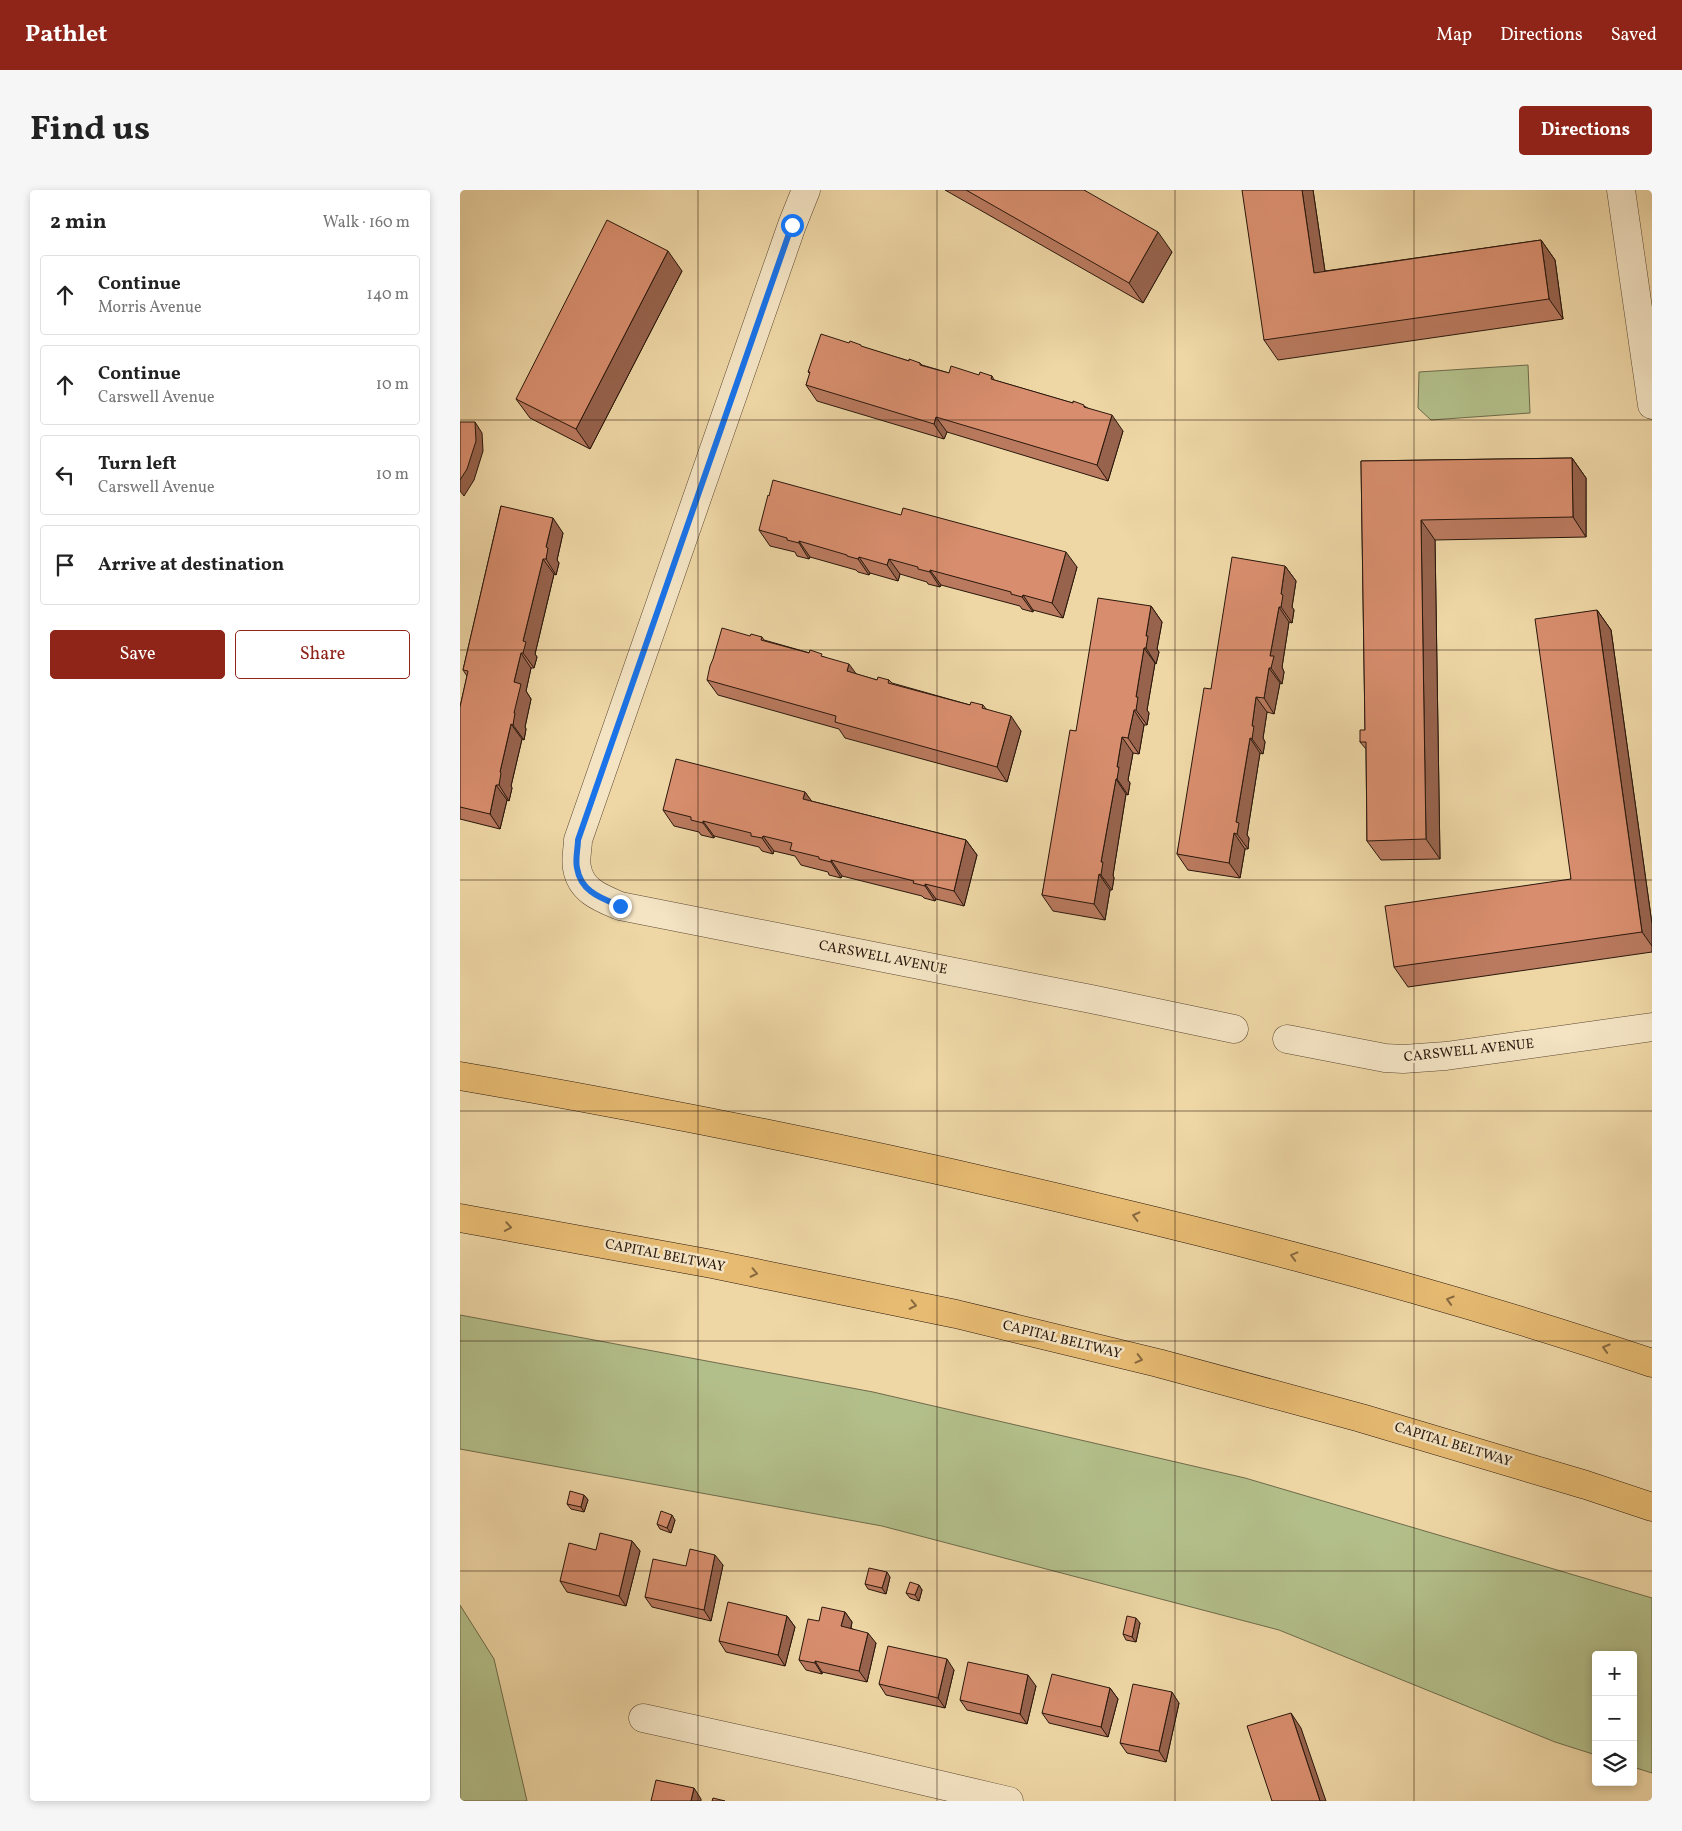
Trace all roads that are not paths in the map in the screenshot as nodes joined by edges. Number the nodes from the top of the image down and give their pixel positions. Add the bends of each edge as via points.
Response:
1 (806, 190) edge
2 (1621, 190) edge
3 (1652, 405) edge
4 (1652, 1027) edge
5 (1234, 1029) dead end
6 (1287, 1039) dead end
7 (460, 1076) edge
8 (460, 1218) edge
9 (1652, 1363) edge
10 (1652, 1507) edge
11 (643, 1718) dead end
12 (1009, 1801) edge

1 - 5 street, CARSWELL AVENUE via 578,840 577,867 582,882 594,895 620,906
2 - 3 street
4 - 6 street, CARSWELL AVENUE via 1446,1056 1403,1059
9 -> 7 highway via 1403,1285 990,1181 754,1130
8 -> 10 highway, CAPITAL BELTWAY via 712,1264 956,1314 1158,1363 1361,1418
11 - 12 street

